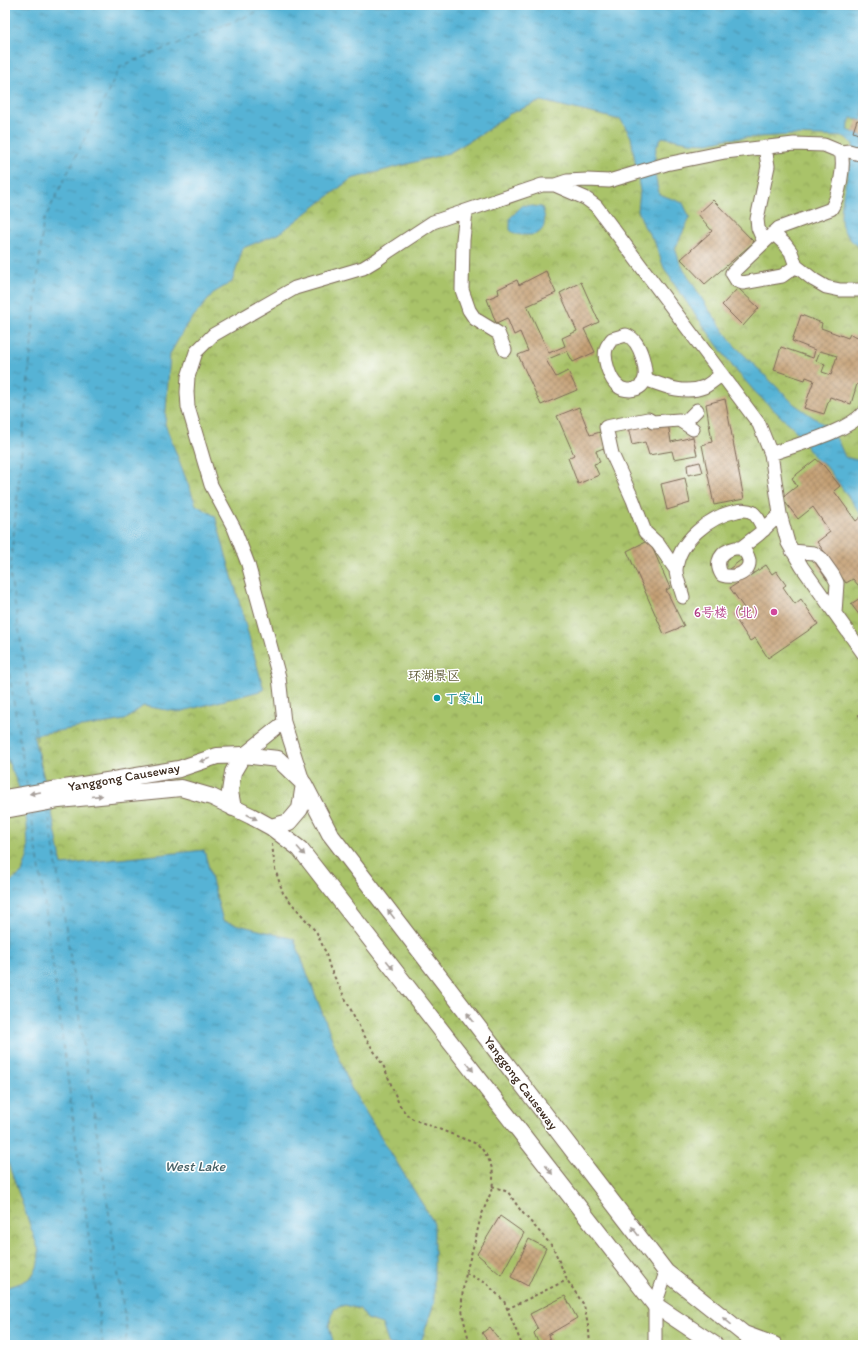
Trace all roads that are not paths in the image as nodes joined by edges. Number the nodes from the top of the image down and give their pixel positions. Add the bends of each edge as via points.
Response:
1 (765, 147) junction
2 (845, 151) junction
3 (863, 155) edge
4 (605, 181) junction
5 (555, 184) junction
6 (596, 206) junction
7 (466, 211) junction
8 (768, 237) junction
9 (796, 266) junction
10 (863, 290) edge
11 (505, 350) dead end
12 (722, 374) junction
13 (645, 379) dead end
14 (697, 410) dead end
15 (863, 413) edge
16 (771, 454) junction
17 (780, 514) junction
18 (764, 530) junction
19 (741, 548) dead end
20 (792, 551) junction
21 (676, 570) junction
22 (683, 597) dead end
23 (835, 613) junction
24 (863, 653) edge
25 (284, 722) junction
26 (243, 755) junction
27 (304, 784) junction
28 (58, 794) junction
29 (9, 803) edge
30 (233, 808) junction
31 (268, 826) junction
32 (666, 1272) junction
33 (655, 1306) junction
34 (655, 1345) edge
35 (715, 1345) edge
36 (774, 1345) edge

1 - 2 street via 814,144
1 - 4 street via 666,164
1 - 8 street via 768,166 758,228
2 - 3 street
2 - 8 street via 836,202 831,209 779,228
4 - 5 street via 567,181
4 - 6 street via 595,192
5 - 6 street
5 - 7 street via 542,185
6 - 12 street
7 - 11 street via 462,290 475,319 498,333
7 - 25 street via 433,222 363,268 295,288 213,335 196,352 188,376 188,407 211,485 234,528 248,564 279,677
8 - 9 street via 785,244
8 - 9 street via 732,273 737,281 743,283 782,276
9 - 10 street via 826,287
12 - 13 street via 704,387 686,390 672,389
12 - 16 street via 759,424
14 - 21 street via 688,426 679,420 653,422 648,419 606,427 612,454 645,532 658,544
15 - 16 street via 839,430
16 - 17 street
17 - 18 street
17 - 20 street
18 - 19 street
18 - 21 street via 752,512 740,510 725,513 701,528 689,541 680,556
20 - 23 street
20 - 23 street via 814,553 821,558 833,575 837,583
21 - 22 street
23 - 24 street
25 - 26 street
25 - 27 street
26 - 27 main road, Yanggong Causeway via 278,759
26 -> 28 main road, Yanggong Causeway via 217,756 179,769
26 - 30 main road via 233,772 230,792
27 - 31 main road via 300,809 289,822
32 -> 27 main road, Yanggong Causeway via 330,834
28 - 29 main road, Yanggong Causeway
28 -> 30 main road, Yanggong Causeway via 181,788 212,797
30 -> 31 main road, Yanggong Causeway
31 -> 33 main road, Yanggong Causeway via 300,849
32 - 33 street
36 -> 32 main road, Yanggong Causeway via 744,1334
33 - 34 street
33 - 35 main road, Yanggong Causeway

